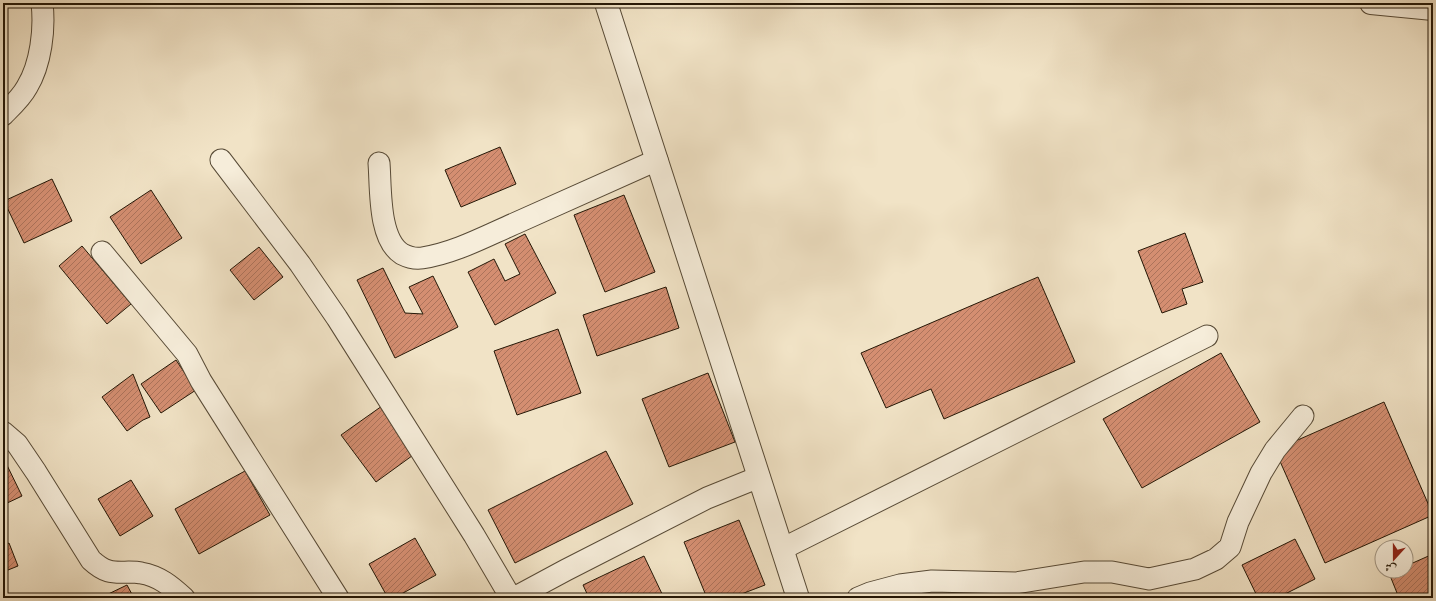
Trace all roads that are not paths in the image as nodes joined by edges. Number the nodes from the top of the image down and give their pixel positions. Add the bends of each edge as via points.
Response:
1 (42, 3) edge
2 (606, 3) edge
3 (1370, 3) edge
4 (1433, 9) edge
5 (3, 115) edge
6 (221, 160) dead end
7 (657, 160) junction
8 (378, 163) dead end
9 (102, 252) dead end
10 (1207, 336) dead end
11 (1303, 416) dead end
12 (3, 432) edge
13 (759, 477) junction
14 (782, 549) junction
15 (547, 590) edge
16 (184, 598) edge
17 (338, 598) edge
18 (513, 598) edge
19 (798, 598) edge
20 (858, 598) edge

1 - 5 street via 42,34 34,70 28,86 17,102
2 - 7 street
3 - 4 street
6 - 18 street via 300,264 337,318
7 - 8 street via 457,249 421,258 402,254 392,244 383,214
7 - 13 street
9 - 17 street via 187,354 201,381
10 - 14 street
11 - 20 street via 1274,450 1238,522 1230,547 1216,559 1195,569 1149,579 1112,572 1084,572 1016,583 932,580 900,585
12 - 16 street via 24,455 91,560 110,572 140,572 155,577
13 - 14 street
13 - 15 street via 707,498
14 - 19 street
15 - 18 street

